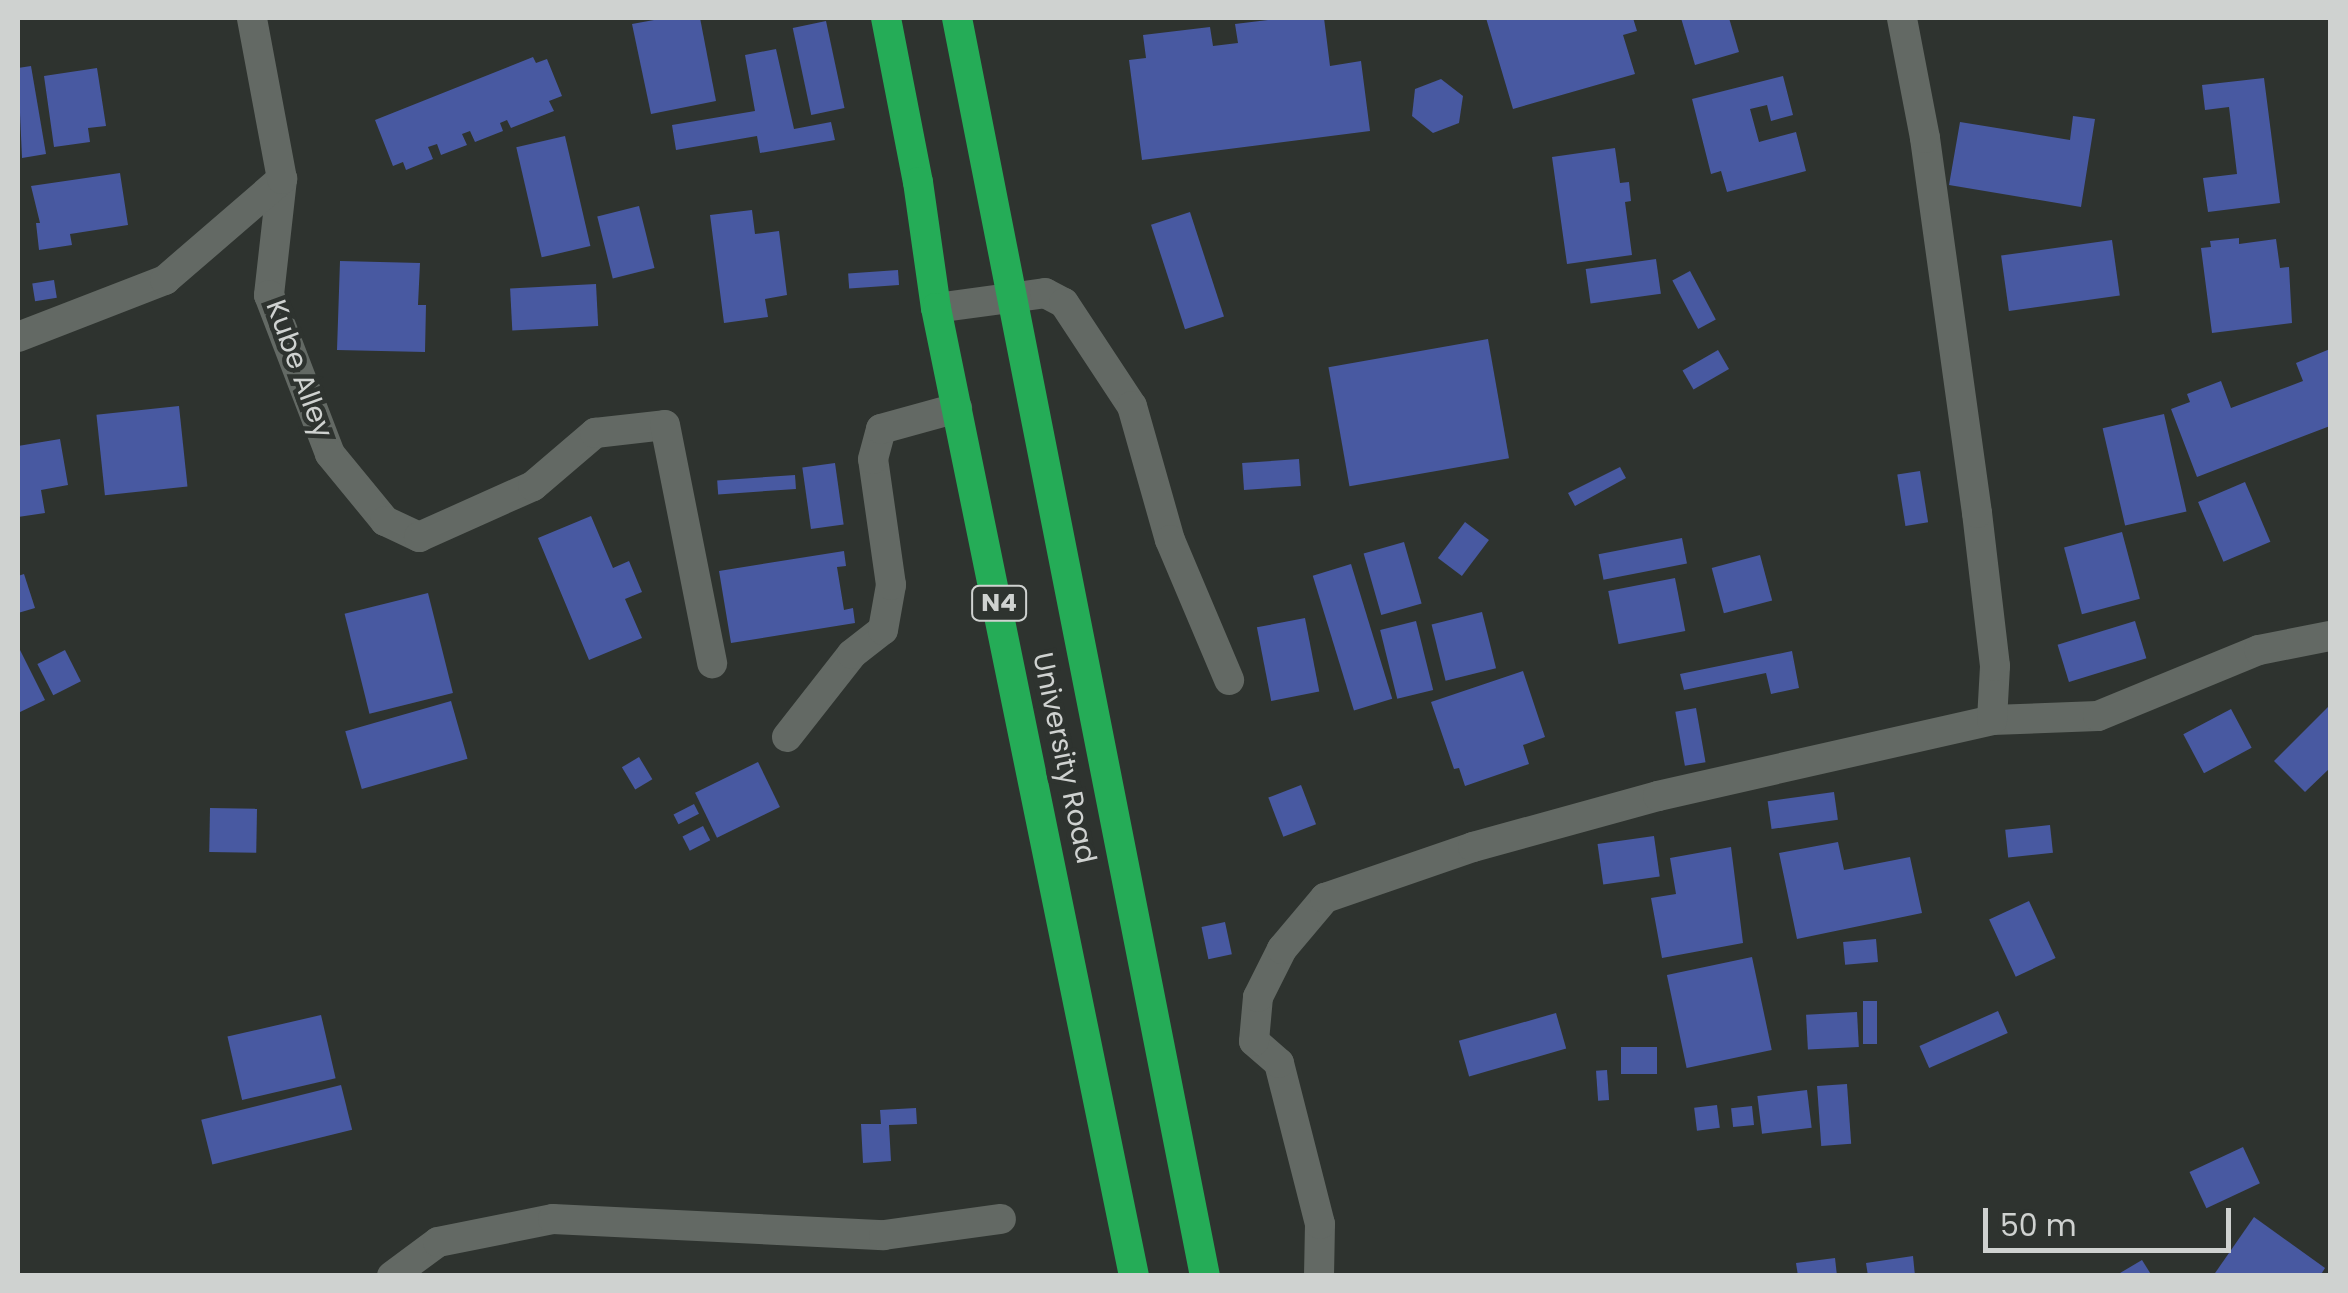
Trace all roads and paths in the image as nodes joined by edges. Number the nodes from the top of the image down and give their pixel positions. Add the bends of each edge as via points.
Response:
1 (252, 18) edge
2 (886, 18) edge
3 (957, 18) edge
4 (1902, 18) edge
5 (282, 179) junction
6 (1010, 295) junction
7 (936, 308) junction
8 (18, 337) edge
9 (957, 408) junction
10 (2330, 636) edge
11 (712, 664) dead end
12 (1230, 680) dead end
13 (1992, 720) junction
14 (787, 737) dead end
15 (1000, 1219) dead end
16 (392, 1276) edge
17 (1134, 1276) edge
18 (1205, 1276) edge
19 (1319, 1276) edge

1 - 5 street
2 - 7 highway, University Road / N4
3 - 6 highway, University Road / N4
4 - 13 street via 1977,513 1995,666
5 - 8 street via 165,280
5 - 11 street, Kube Alley via 270,295 330,454 384,521 419,537 533,486 595,434 665,425
6 - 7 street
6 - 12 street via 1056,295 1132,406 1170,540
6 - 18 highway, University Road / N4
7 - 9 highway, University Road / N4
9 - 14 street via 881,429 873,459 891,585 883,630 852,654
9 - 17 highway, University Road / N4
10 - 13 street via 2259,650 2098,716
13 - 19 street via 1658,796 1474,847 1325,898 1282,949 1258,997 1254,1041 1280,1062 1320,1224
15 - 16 street via 884,1235 552,1219 438,1242

